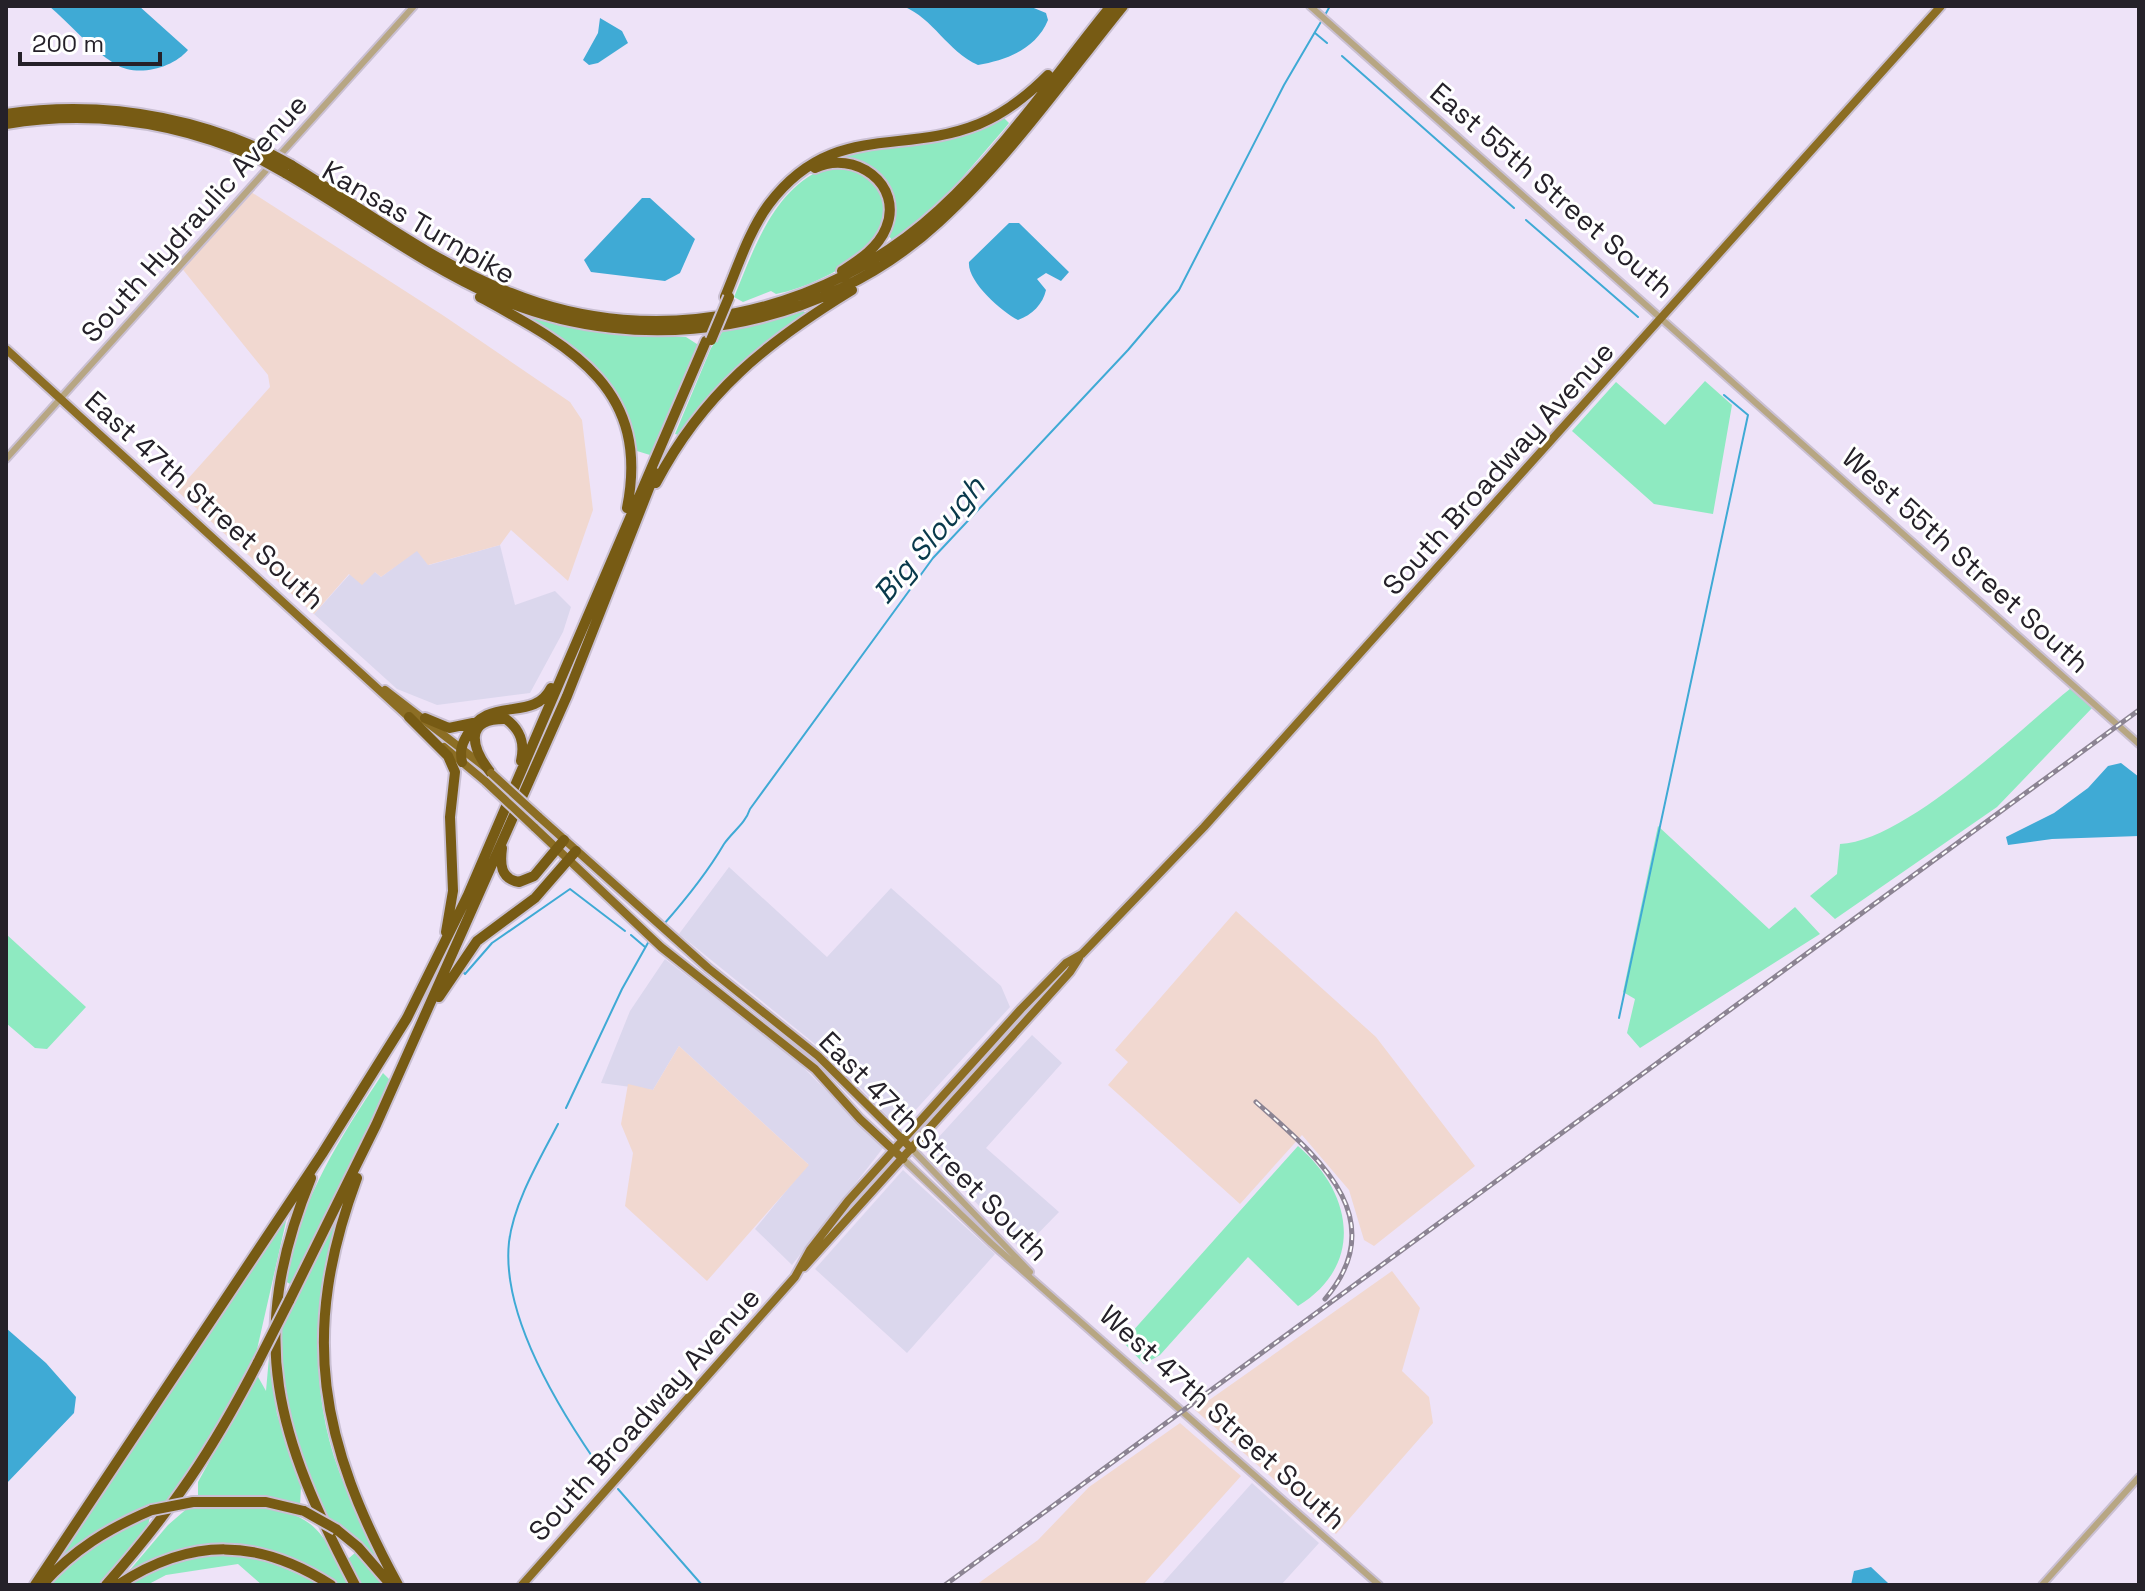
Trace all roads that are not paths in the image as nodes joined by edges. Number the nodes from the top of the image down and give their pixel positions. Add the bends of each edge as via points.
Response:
1 (414, 6) edge
2 (1111, 6) edge
3 (1123, 6) edge
4 (1310, 6) edge
5 (1941, 6) edge
6 (1091, 30) junction
7 (6, 114) edge
8 (6, 124) edge
9 (261, 155) junction
10 (288, 169) junction
11 (908, 248) junction
12 (419, 256) junction
13 (727, 297) junction
14 (742, 313) junction
15 (1663, 318) junction
16 (709, 341) junction
17 (6, 349) edge
18 (61, 399) junction
19 (1764, 409) joint
20 (6, 459) edge
21 (642, 510) junction
22 (624, 526) junction
23 (580, 633) junction
24 (375, 684) junction
25 (409, 717) junction
26 (425, 718) junction
27 (473, 723) junction
28 (2139, 744) edge
29 (461, 747) junction
30 (462, 762) junction
31 (489, 778) junction
32 (517, 782) junction
33 (505, 834) junction
34 (561, 845) junction
35 (576, 851) junction
36 (568, 861) junction
37 (1082, 954) junction
38 (434, 967) junction
39 (774, 1034) junction
40 (818, 1056) junction
41 (815, 1069) junction
42 (395, 1084) junction
43 (857, 1096) junction
44 (376, 1125) junction
45 (904, 1140) junction
46 (912, 1149) junction
47 (894, 1151) junction
48 (322, 1154) junction
49 (903, 1159) junction
50 (799, 1271) junction
51 (1037, 1281) junction
52 (2139, 1477) edge
53 (35, 1585) edge
54 (42, 1585) edge
55 (106, 1585) edge
56 (118, 1585) edge
57 (331, 1585) edge
58 (355, 1585) edge
59 (391, 1585) edge
60 (398, 1585) edge
61 (522, 1585) edge
62 (1379, 1585) edge
63 (2042, 1585) edge

1 - 18 street, South Hydraulic Avenue
2 - 6 highway, Kansas Turnpike
3 - 11 highway, Kansas Turnpike via 982,178
4 - 15 street, East 55th Street South
5 - 15 main road, South Broadway Avenue
6 - 13 highway via 1032,91 992,119 945,133 860,145 824,157 799,173 759,220
6 - 14 highway, Kansas Turnpike via 969,178 915,230 834,282
7 - 9 highway, Kansas Turnpike via 79,108 147,113 211,130
8 - 9 highway, Kansas Turnpike via 122,118
9 - 10 highway, Kansas Turnpike, bridge
10 - 12 highway, Kansas Turnpike
10 - 14 highway, Kansas Turnpike via 445,261 526,299 623,319 672,321
11 - 12 highway, Kansas Turnpike via 841,289 784,312 728,325 658,330 546,315 482,291
11 - 21 highway via 884,271 797,324 738,371 693,423
12 - 22 highway via 434,270 573,351 607,386 628,430 632,452
13 - 14 highway via 761,224 798,180 838,161 863,167 879,181 888,197 889,217 868,252 835,276
13 - 16 highway, bridge
15 - 19 street, East 55th Street South
15 - 37 main road, South Broadway Avenue via 1213,817
16 - 21 highway
16 - 22 highway
17 - 18 main road, East 47th Street South
18 - 20 street, South Hydraulic Avenue
18 - 24 main road, East 47th Street South
19 - 28 street, West 55th Street South
21 - 33 highway
22 - 23 highway
23 - 27 highway via 540,701 492,711
23 - 32 highway
24 - 25 main road, East 47th Street South
24 - 26 main road, East 47th Street South
25 - 30 main road, East 47th Street South
25 - 38 highway via 448,756 455,772 450,817 453,891
26 - 27 highway via 449,728
26 - 29 main road, East 47th Street South
27 - 29 highway
29 - 30 highway
29 - 31 main road, East 47th Street South
30 - 31 main road, East 47th Street South
31 - 32 highway via 474,735 491,720 506,719 522,738
31 - 34 main road, East 47th Street South, bridge via 534,827
31 - 34 main road, East 47th Street South, bridge via 538,816
32 - 38 highway
33 - 34 highway via 501,870 513,882 527,881
33 - 42 highway
34 - 35 main road, East 47th Street South
34 - 36 main road, East 47th Street South
35 - 36 highway
35 - 40 main road, East 47th Street South
36 - 39 main road, East 47th Street South via 661,947
36 - 42 highway via 535,898 495,926 463,959
37 - 45 main road, South Broadway Avenue via 1066,963 1021,1009
37 - 46 main road, South Broadway Avenue
38 - 48 highway
39 - 40 main road via 785,1035 809,1056
39 - 41 main road, East 47th Street South
40 - 43 main road, East 47th Street South
41 - 43 main road via 823,1067
41 - 47 main road, East 47th Street South
42 - 44 highway
43 - 45 main road, East 47th Street South
44 - 55 highway, bridge via 217,1440 186,1489
44 - 60 highway via 332,1256 323,1365 330,1421 345,1474
45 - 46 main road, East 47th Street South
45 - 47 main road, South Broadway Avenue
46 - 49 main road, South Broadway Avenue
46 - 51 street, East 47th Street South
47 - 49 main road, East 47th Street South
47 - 50 main road, South Broadway Avenue via 823,1232
48 - 53 highway
48 - 58 highway via 285,1251 276,1293 274,1351 292,1448
49 - 50 main road, South Broadway Avenue
49 - 51 street, East 47th Street South
50 - 61 main road, South Broadway Avenue
51 - 62 street, West 47th Street South
52 - 63 street
54 - 59 highway, bridge via 92,1539 152,1510 193,1502 266,1502 304,1511 358,1547
56 - 57 highway via 165,1560 231,1548 292,1562

